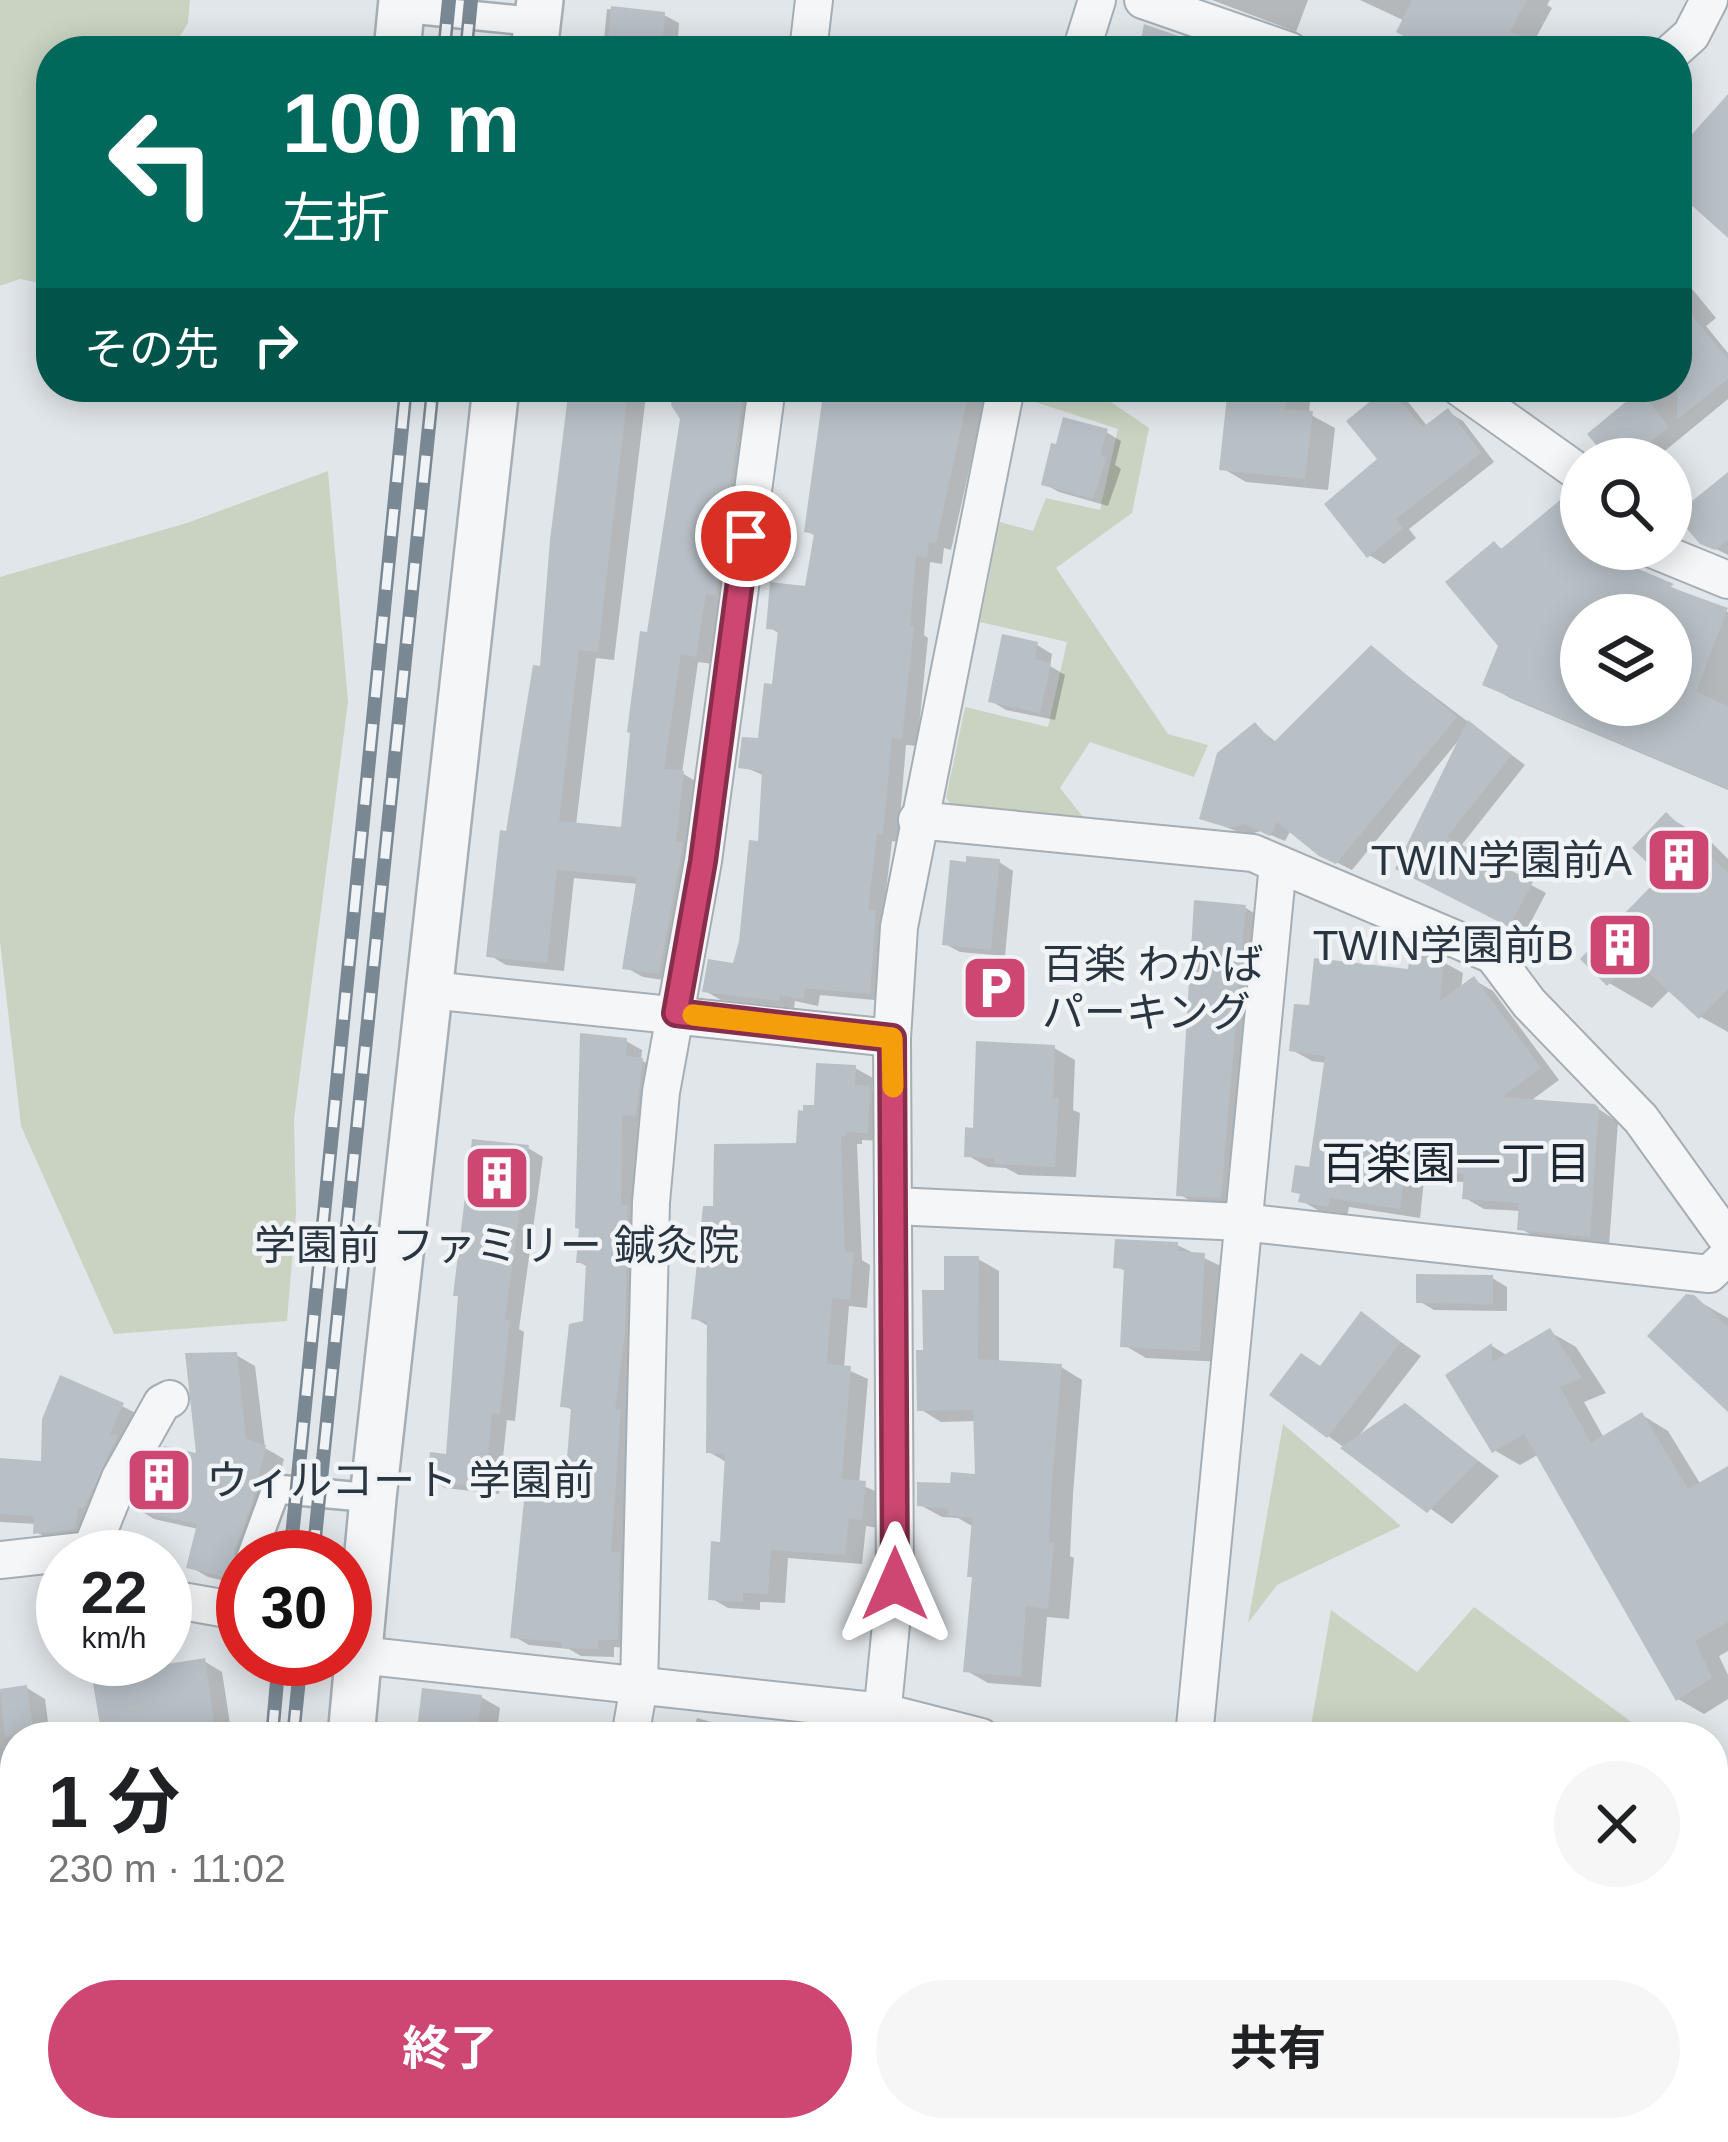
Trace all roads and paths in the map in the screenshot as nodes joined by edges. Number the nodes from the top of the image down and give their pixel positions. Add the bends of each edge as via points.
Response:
1 (814, 0) edge
2 (1097, 0) edge
3 (1143, 0) edge
4 (1709, 0) edge
5 (400, 20) edge
6 (537, 24) edge
7 (810, 36) edge
8 (1086, 36) edge
9 (1247, 36) edge
10 (1690, 36) edge
11 (494, 402) edge
12 (765, 402) edge
13 (1003, 402) edge
14 (1481, 402) edge
15 (1560, 459) edge
16 (1692, 565) edge
17 (1728, 580) edge
18 (917, 820) junction
19 (1278, 864) junction
20 (430, 990) junction
21 (676, 1013) junction
22 (892, 1038) junction
23 (894, 1206) junction
24 (1242, 1222) junction
25 (1728, 1240) edge
26 (1728, 1256) edge
27 (170, 1400) dead end
28 (119, 1430) dead end
29 (120, 1478) junction
30 (373, 1498) junction
31 (103, 1530) edge
32 (261, 1530) edge
33 (370, 1530) edge
34 (36, 1557) edge
35 (0, 1560) edge
36 (372, 1656) edge
37 (356, 1686) edge
38 (639, 1686) junction
39 (352, 1722) edge
40 (633, 1722) edge
41 (868, 1722) edge
42 (881, 1722) edge
43 (1194, 1722) edge

1 - 7 street
2 - 8 street
3 - 9 street
4 - 10 street
5 - 6 street
11 - 20 street
12 - 21 street
13 - 18 street
14 - 15 street
16 - 17 street
18 - 19 street via 1253,853
18 - 22 street via 898,927
19 - 24 street
19 - 25 street via 1492,955 1641,1119
20 - 21 street
20 - 30 street
21 - 22 street
21 - 38 street via 651,1202
22 - 23 street
23 - 24 street
23 - 42 street via 895,1584
24 - 26 street via 1709,1274
24 - 43 street
27 - 29 street
28 - 29 street
29 - 31 street
30 - 32 street via 276,1489
30 - 33 street
34 - 35 street
36 - 38 street
37 - 39 street
38 - 40 street
38 - 41 street

